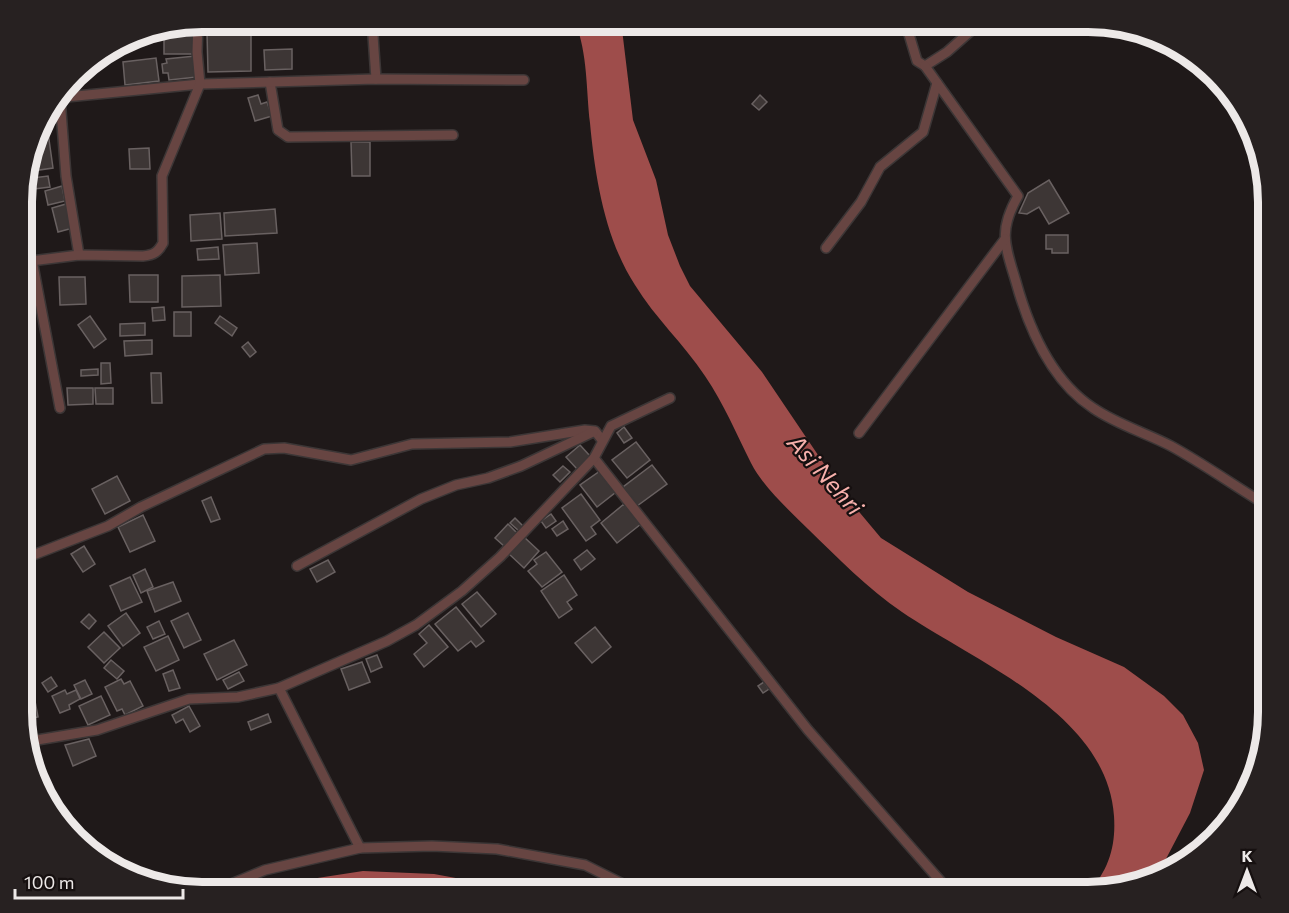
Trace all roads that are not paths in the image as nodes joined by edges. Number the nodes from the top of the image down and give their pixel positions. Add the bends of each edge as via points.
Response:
1 (198, 31) edge
2 (373, 31) edge
3 (908, 32) edge
4 (970, 32) edge
5 (925, 66) junction
6 (376, 79) junction
7 (524, 80) dead end
8 (270, 82) junction
9 (937, 83) junction
10 (200, 84) junction
11 (68, 97) edge
12 (59, 109) edge
13 (453, 135) dead end
14 (1005, 239) junction
15 (826, 248) dead end
16 (79, 255) junction
17 (32, 260) edge
18 (32, 283) edge
19 (670, 398) dead end
20 (60, 408) dead end
21 (595, 431) junction
22 (859, 433) dead end
23 (602, 440) junction
24 (594, 458) junction
25 (1257, 500) edge
26 (32, 555) edge
27 (297, 566) dead end
28 (279, 688) junction
29 (34, 740) edge
30 (360, 848) junction
31 (238, 881) edge
32 (618, 881) edge
33 (941, 882) edge

1 - 10 street
2 - 6 street
3 - 5 street via 917,61
4 - 5 street
5 - 9 street
6 - 7 street
6 - 8 street
8 - 10 street
8 - 13 street via 278,130 288,137
9 - 14 street via 1018,196 1007,216
9 - 15 street via 923,132 880,167 861,202
10 - 11 street
10 - 16 street via 164,168 163,243 159,250 143,256
12 - 16 street
14 - 22 street
14 - 25 street via 1018,291 1044,352 1062,380 1093,408 1172,447
16 - 17 street
18 - 20 street
19 - 23 street via 611,426
21 - 23 street
21 - 26 street via 510,442 429,441 351,460 284,448 264,449 108,526
21 - 27 street via 521,466 421,499
23 - 24 street
24 - 28 street via 500,557 416,625 371,649
24 - 33 street via 808,730
28 - 29 street via 238,697 189,699 97,730
28 - 30 street
30 - 31 street via 265,870
30 - 32 street via 497,849 585,865

